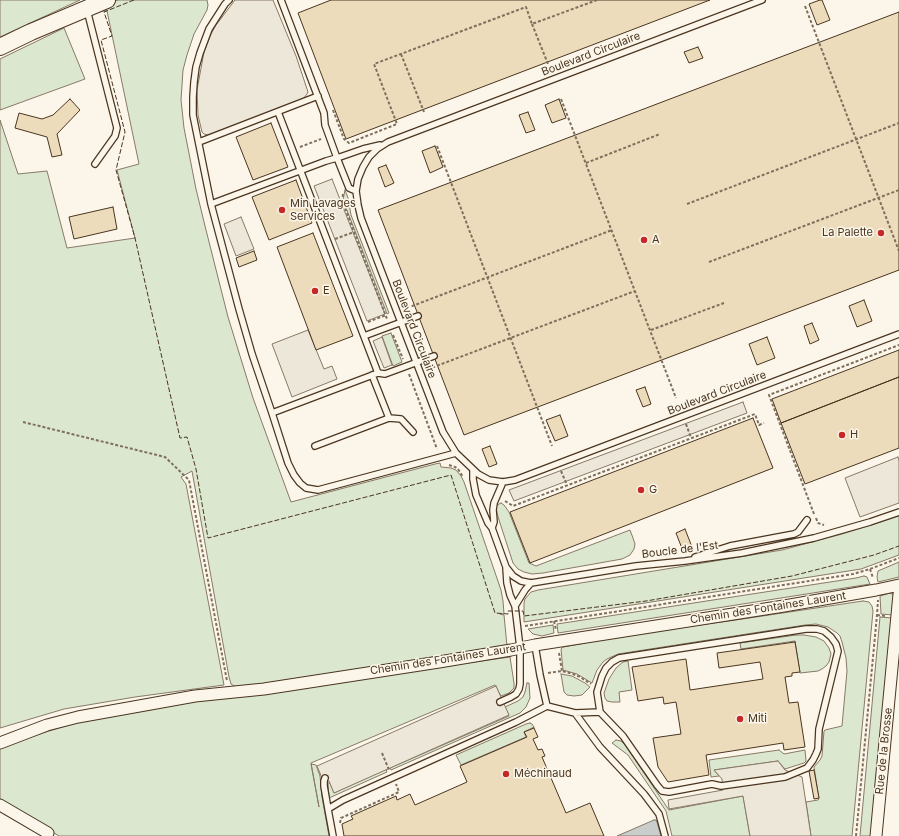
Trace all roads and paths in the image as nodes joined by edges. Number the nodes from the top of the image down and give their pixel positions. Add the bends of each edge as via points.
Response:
1 (107, 0) edge
2 (229, 0) edge
3 (281, 0) edge
4 (597, 0) edge
5 (762, 0) edge
6 (805, 6) dead end
7 (86, 8) junction
8 (532, 24) junction
9 (0, 47) edge
10 (401, 54) junction
11 (548, 64) dead end
12 (318, 96) junction
13 (561, 99) dead end
14 (333, 109) dead end
15 (278, 112) junction
16 (424, 112) dead end
17 (899, 123) edge
18 (660, 134) dead end
19 (322, 138) dead end
20 (856, 139) junction
21 (199, 142) junction
22 (383, 145) junction
23 (437, 146) dead end
24 (298, 148) dead end
25 (337, 158) junction
26 (586, 163) junction
27 (95, 164) dead end
28 (301, 171) junction
29 (899, 190) edge
30 (356, 191) junction
31 (343, 194) dead end
32 (879, 198) junction
33 (211, 204) junction
34 (687, 204) dead end
35 (612, 230) junction
36 (354, 232) junction
37 (334, 240) dead end
38 (899, 251) edge
39 (709, 262) dead end
40 (488, 278) junction
41 (635, 290) junction
42 (724, 303) dead end
43 (407, 308) dead end
44 (390, 314) dead end
45 (386, 315) junction
46 (418, 316) dead end
47 (401, 322) junction
48 (365, 323) dead end
49 (389, 323) dead end
50 (650, 330) junction
51 (392, 332) dead end
52 (899, 334) edge
53 (364, 336) junction
54 (510, 338) junction
55 (899, 345) edge
56 (434, 356) dead end
57 (404, 362) dead end
58 (417, 362) junction
59 (431, 368) dead end
60 (407, 371) dead end
61 (375, 374) junction
62 (676, 398) dead end
63 (272, 413) junction
64 (389, 418) junction
65 (778, 418) junction
66 (773, 420) dead end
67 (23, 422) dead end
68 (686, 423) dead end
69 (764, 423) dead end
70 (413, 432) dead end
71 (691, 438) junction
72 (315, 446) dead end
73 (552, 446) dead end
74 (437, 450) dead end
75 (456, 453) junction
76 (474, 470) junction
77 (561, 470) dead end
78 (504, 482) junction
79 (567, 485) junction
80 (503, 500) dead end
81 (899, 512) edge
82 (807, 520) dead end
83 (828, 525) dead end
84 (492, 528) junction
85 (899, 558) edge
86 (685, 561) junction
87 (506, 567) junction
88 (870, 569) junction
89 (531, 583) junction
90 (899, 585) edge
91 (876, 590) junction
92 (899, 594) edge
93 (515, 606) junction
94 (554, 621) junction
95 (524, 626) dead end
96 (556, 633) dead end
97 (535, 644) junction
98 (520, 648) junction
99 (559, 649) dead end
100 (592, 685) dead end
101 (229, 692) junction
102 (500, 702) dead end
103 (546, 706) junction
104 (600, 712) junction
105 (575, 713) junction
106 (0, 744) edge
107 (382, 754) dead end
108 (390, 771) dead end
109 (325, 778) dead end
110 (394, 782) dead end
111 (0, 805) edge
112 (328, 809) junction
113 (340, 824) dead end
114 (48, 833) dead end
115 (333, 836) edge
116 (665, 836) edge
117 (856, 836) edge
118 (876, 836) edge

1 - 7 main road
2 - 21 lane via 207,34 196,67 193,115
3 - 12 lane
4 - 8 path
5 - 22 lane, Boulevard Circulaire
6 - 20 path
7 - 9 main road
7 - 27 lane via 117,128 115,136
8 - 10 path via 526,7
8 - 11 path
10 - 14 path via 374,64 397,124 349,143 344,139
10 - 16 path
12 - 15 lane
12 - 25 lane
13 - 26 path
15 - 21 lane
15 - 28 lane
17 - 20 path
18 - 26 path
19 - 24 path
20 - 32 path
20 - 34 path
21 - 33 lane
22 - 25 lane
22 - 30 lane, Boulevard Circulaire via 369,158 363,168
23 - 40 path
25 - 28 lane
25 - 30 lane via 349,188
26 - 35 path
28 - 33 lane
28 - 53 lane
29 - 32 path
30 - 47 lane, Boulevard Circulaire via 361,218
31 - 36 path via 342,200
32 - 38 path
32 - 39 path
33 - 63 lane via 252,354
35 - 40 path
35 - 41 path
36 - 37 path
36 - 45 path
40 - 43 path
40 - 54 path
41 - 50 path
41 - 54 path
42 - 50 path
44 - 45 path
45 - 48 path
45 - 49 path
46 - 47 lane
47 - 53 lane
47 - 58 lane, Boulevard Circulaire
50 - 62 path
51 - 57 path
52 - 78 lane, Boulevard Circulaire
53 - 61 lane
54 - 59 path
54 - 73 path
55 - 65 path via 769,395
56 - 58 lane
58 - 61 lane via 385,374
58 - 75 lane, Boulevard Circulaire via 443,432
60 - 74 path
61 - 63 lane
61 - 64 lane
63 - 75 lane via 288,463 294,475 306,488 318,490
64 - 70 lane via 401,419
64 - 72 lane
65 - 66 path
65 - 83 path via 818,523
67 - 101 path via 165,458 189,480
68 - 71 path
69 - 71 path via 759,425 755,414
71 - 79 path
75 - 76 lane, Boulevard Circulaire
76 - 78 lane, Boulevard Circulaire via 489,480
76 - 84 lane via 476,495
77 - 79 path
78 - 84 lane via 494,502
79 - 80 path via 513,506
81 - 86 lane, Boucle de l'Est via 814,538 742,553
82 - 86 lane via 794,534 730,546
84 - 87 lane
85 - 88 path
86 - 89 lane, Boucle de l'Est
87 - 89 lane via 513,576
87 - 93 lane via 507,583
88 - 91 path
88 - 94 path via 853,574
89 - 93 lane
90 - 91 street, Chemin des Fontaines Laurent
91 - 97 street, Chemin des Fontaines Laurent
91 - 117 path via 877,615
92 - 118 street, Rue de la Brosse
93 - 98 lane
94 - 95 path
94 - 96 path
97 - 98 street, Chemin des Fontaines Laurent
97 - 103 lane
98 - 101 street, Chemin des Fontaines Laurent via 264,689
98 - 102 lane via 519,689 516,694
99 - 100 path via 562,671 580,677
101 - 106 street, Chemin des Fontaines Laurent via 78,717 47,725
103 - 105 lane
103 - 112 lane via 342,800
104 - 104 lane via 597,692 602,676 606,668 619,658 806,629 824,631 836,644 838,651 819,729 816,754 807,768 785,776 721,786 712,784 662,791 623,736
104 - 105 lane
105 - 116 lane via 600,747 659,814
107 - 108 path
109 - 112 lane
110 - 113 path via 399,792 341,818
111 - 114 street
112 - 115 lane

